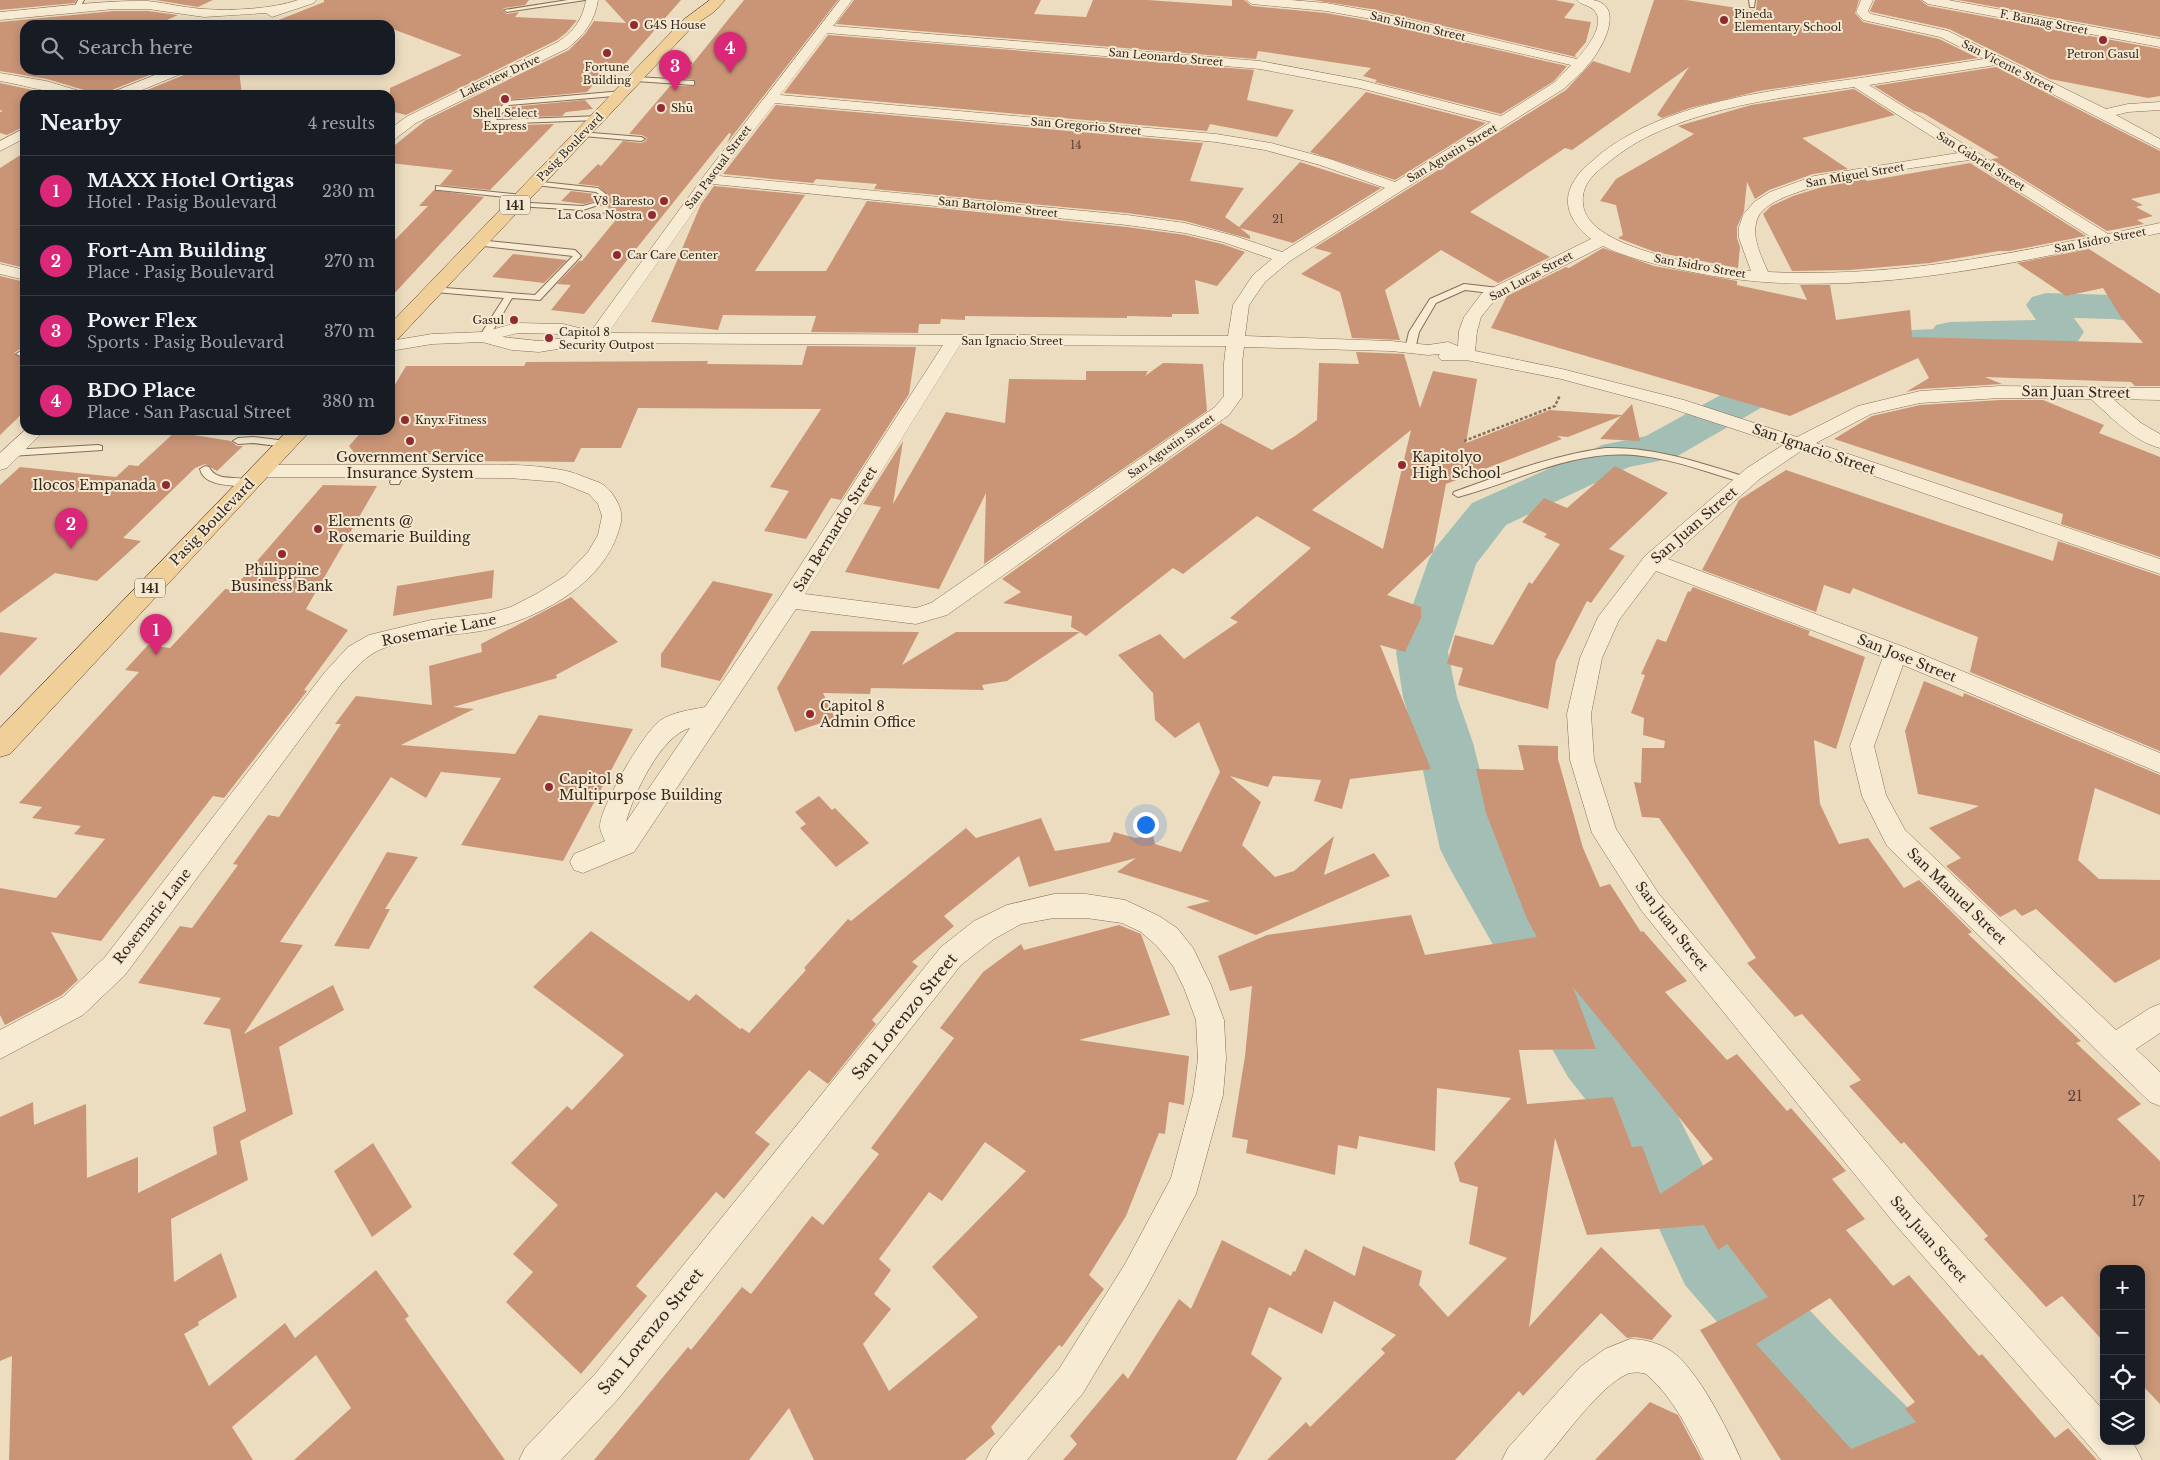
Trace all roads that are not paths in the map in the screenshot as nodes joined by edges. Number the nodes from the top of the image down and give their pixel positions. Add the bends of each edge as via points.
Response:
1 (310, 0) edge
2 (582, 0) edge
3 (592, 0) edge
4 (700, 0) edge
5 (718, 0) edge
6 (846, 0) edge
7 (1252, 0) edge
8 (1583, 0) edge
9 (1867, 0) edge
10 (1928, 0) edge
11 (79, 4) edge
12 (286, 8) junction
13 (508, 10) dead end
14 (204, 13) junction
15 (0, 16) edge
16 (216, 20) edge
17 (258, 20) edge
18 (688, 23) junction
19 (823, 29) junction
20 (2160, 43) edge
21 (1998, 61) junction
22 (688, 63) dead end
23 (1582, 64) junction
24 (166, 75) edge
25 (0, 77) edge
26 (636, 79) junction
27 (671, 82) junction
28 (1857, 83) junction
29 (691, 84) dead end
30 (62, 90) edge
31 (130, 90) edge
32 (623, 93) junction
33 (770, 98) junction
34 (2160, 106) edge
35 (2104, 114) junction
36 (599, 118) junction
37 (1504, 121) junction
38 (395, 132) edge
39 (583, 134) junction
40 (20, 135) edge
41 (641, 139) dead end
42 (2160, 145) edge
43 (0, 147) edge
44 (1972, 155) junction
45 (709, 179) junction
46 (536, 183) junction
47 (1396, 187) junction
48 (439, 188) dead end
49 (602, 194) dead end
50 (520, 200) junction
51 (594, 205) dead end
52 (2160, 228) edge
53 (1604, 239) junction
54 (2105, 239) junction
55 (478, 244) junction
56 (1284, 258) junction
57 (0, 269) edge
58 (20, 274) edge
59 (1761, 277) junction
60 (435, 289) junction
61 (1499, 291) junction
62 (508, 296) junction
63 (395, 331) edge
64 (488, 338) junction
65 (595, 338) junction
66 (954, 341) junction
67 (1235, 341) junction
68 (395, 345) edge
69 (1422, 348) junction
70 (1463, 355) junction
71 (2094, 392) junction
72 (2160, 394) edge
73 (31, 435) edge
74 (293, 437) edge
75 (238, 442) dead end
76 (2160, 442) edge
77 (1799, 444) junction
78 (98, 448) dead end
79 (6, 458) edge
80 (205, 469) dead end
81 (254, 478) junction
82 (1745, 480) junction
83 (1458, 494) dead end
84 (1652, 561) junction
85 (2160, 567) edge
86 (790, 600) junction
87 (1896, 653) junction
88 (713, 715) junction
89 (2, 742) edge
90 (2160, 763) edge
91 (625, 844) junction
92 (584, 862) dead end
93 (2160, 1017) edge
94 (0, 1045) edge
95 (2114, 1048) junction
96 (2160, 1092) edge
97 (2100, 1432) edge
98 (2111, 1445) edge
99 (537, 1460) edge
100 (1004, 1460) edge
101 (1520, 1460) edge
102 (1723, 1460) edge
103 (2124, 1460) edge

1 - 12 street
2 - 13 lane
3 - 38 street, Lakeview Drive via 584,26 563,45 412,120
4 - 18 main road, Pasig Boulevard / 141 via 692,8
5 - 18 main road, Pasig Boulevard / 141
6 - 19 street, San Pascual Street
7 - 23 street, San Simon Street via 1371,15
8 - 23 street, San Agustin Street via 1600,10 1604,19 1599,40
9 - 21 street, San Vicente Street via 1862,12 1867,17 1944,34
10 - 20 street, F. Banaag Street
11 - 14 street via 148,5
11 - 15 street
12 - 14 street
12 - 17 street
14 - 16 street
18 - 26 main road, Pasig Boulevard / 141
19 - 33 street, San Pascual Street
19 - 37 street, San Leonardo Street via 1260,65 1361,84
21 - 28 street, San Isidro Street
21 - 35 street, San Vicente Street
22 - 27 lane
23 - 37 street, San Agustin Street via 1560,84
24 - 31 street
25 - 30 street
26 - 27 lane
26 - 32 main road, Pasig Boulevard / 141
27 - 29 lane
28 - 44 street, San Gabriel Street
28 - 53 street, San Isidro Street via 1782,94 1691,114 1658,126 1606,154 1579,181 1574,204 1582,224
32 - 36 main road, Pasig Boulevard / 141
32 - 36 lane via 507,103 490,122
33 - 45 street, San Pascual Street
33 - 47 street, San Gregorio Street via 1216,138 1275,148
34 - 35 street via 2128,108
35 - 42 street, San Vicente Street
36 - 39 main road, Pasig Boulevard / 141
37 - 47 street, San Agustin Street
39 - 41 lane
39 - 46 main road, Pasig Boulevard / 141
40 - 43 street
44 - 54 street, San Gabriel Street
44 - 59 street, San Miguel Street via 1814,181 1775,195 1759,205 1751,215 1748,227 1747,238
45 - 56 street, San Bartolome Street via 1127,220 1229,238
45 - 65 street, San Pascual Street
46 - 49 lane via 598,190
46 - 50 main road, Pasig Boulevard / 141
47 - 56 street, San Agustin Street
48 - 50 lane
50 - 51 lane via 583,208
50 - 55 main road, Pasig Boulevard / 141
52 - 54 street, San Isidro Street
53 - 59 street, San Isidro Street via 1624,249 1693,268
53 - 61 street, San Lucas Street
54 - 59 street, San Isidro Street via 1953,270 1828,280
55 - 60 main road, Pasig Boulevard / 141
55 - 62 lane via 577,254 539,298
56 - 67 street, San Agustin Street via 1259,279 1241,305
57 - 58 street
60 - 62 lane
60 - 63 main road, Pasig Boulevard / 141
61 - 69 lane via 1464,287 1433,302 1414,332
61 - 70 street, San Lucas Street via 1488,297 1474,317
62 - 64 lane
64 - 65 street, San Ignacio Street via 519,347 553,347
64 - 65 street, San Ignacio Street via 517,328 563,328
64 - 68 street, San Ignacio Street via 432,339
65 - 66 street, San Ignacio Street
66 - 67 street, San Ignacio Street
66 - 86 street, San Bernardo Street
67 - 69 street, San Ignacio Street
67 - 86 street, San Agustin Street via 1233,397 1222,411 939,609 916,616
69 - 70 street, San Ignacio Street via 1446,356
70 - 77 street, San Ignacio Street via 1562,374 1677,404
71 - 72 street, San Juan Street
71 - 76 street via 2134,427
71 - 77 street, San Juan Street via 2000,392 1920,397 1865,410
73 - 79 street
74 - 75 lane
74 - 81 main road, Pasig Boulevard / 141
77 - 82 street, San Juan Street
77 - 85 street, San Ignacio Street
78 - 79 lane
80 - 81 lane via 214,479
81 - 89 main road, Pasig Boulevard / 141
81 - 94 street, Rosemarie Lane via 509,472 561,476 596,489 607,502 612,516 608,535 596,557 573,581 518,614 431,628 377,641 356,653 333,678 115,966 72,1006
82 - 83 lane via 1656,455 1600,451 1570,457
82 - 84 street, San Juan Street
84 - 87 street, San Jose Street
84 - 97 street, San Juan Street via 1609,617 1591,658 1579,714 1582,760 1605,833 1650,902 1880,1181
86 - 88 street, San Bernardo Street
87 - 90 street, San Jose Street
87 - 95 street, San Manuel Street via 1862,746 1874,796 1896,838
88 - 91 street, San Bernardo Street
88 - 91 street via 675,724 657,738 615,816 613,833
91 - 92 street
93 - 95 street
95 - 96 street, San Manuel Street
98 - 103 street
99 - 100 street, San Lorenzo Street via 607,1386 951,956 984,930 1016,913 1054,906 1086,906 1125,912 1150,924 1166,937 1183,957 1197,985 1210,1020 1212,1059 1208,1095 1185,1183 1136,1275 1071,1381
101 - 102 street via 1596,1374 1628,1356 1642,1356 1657,1362 1682,1390

